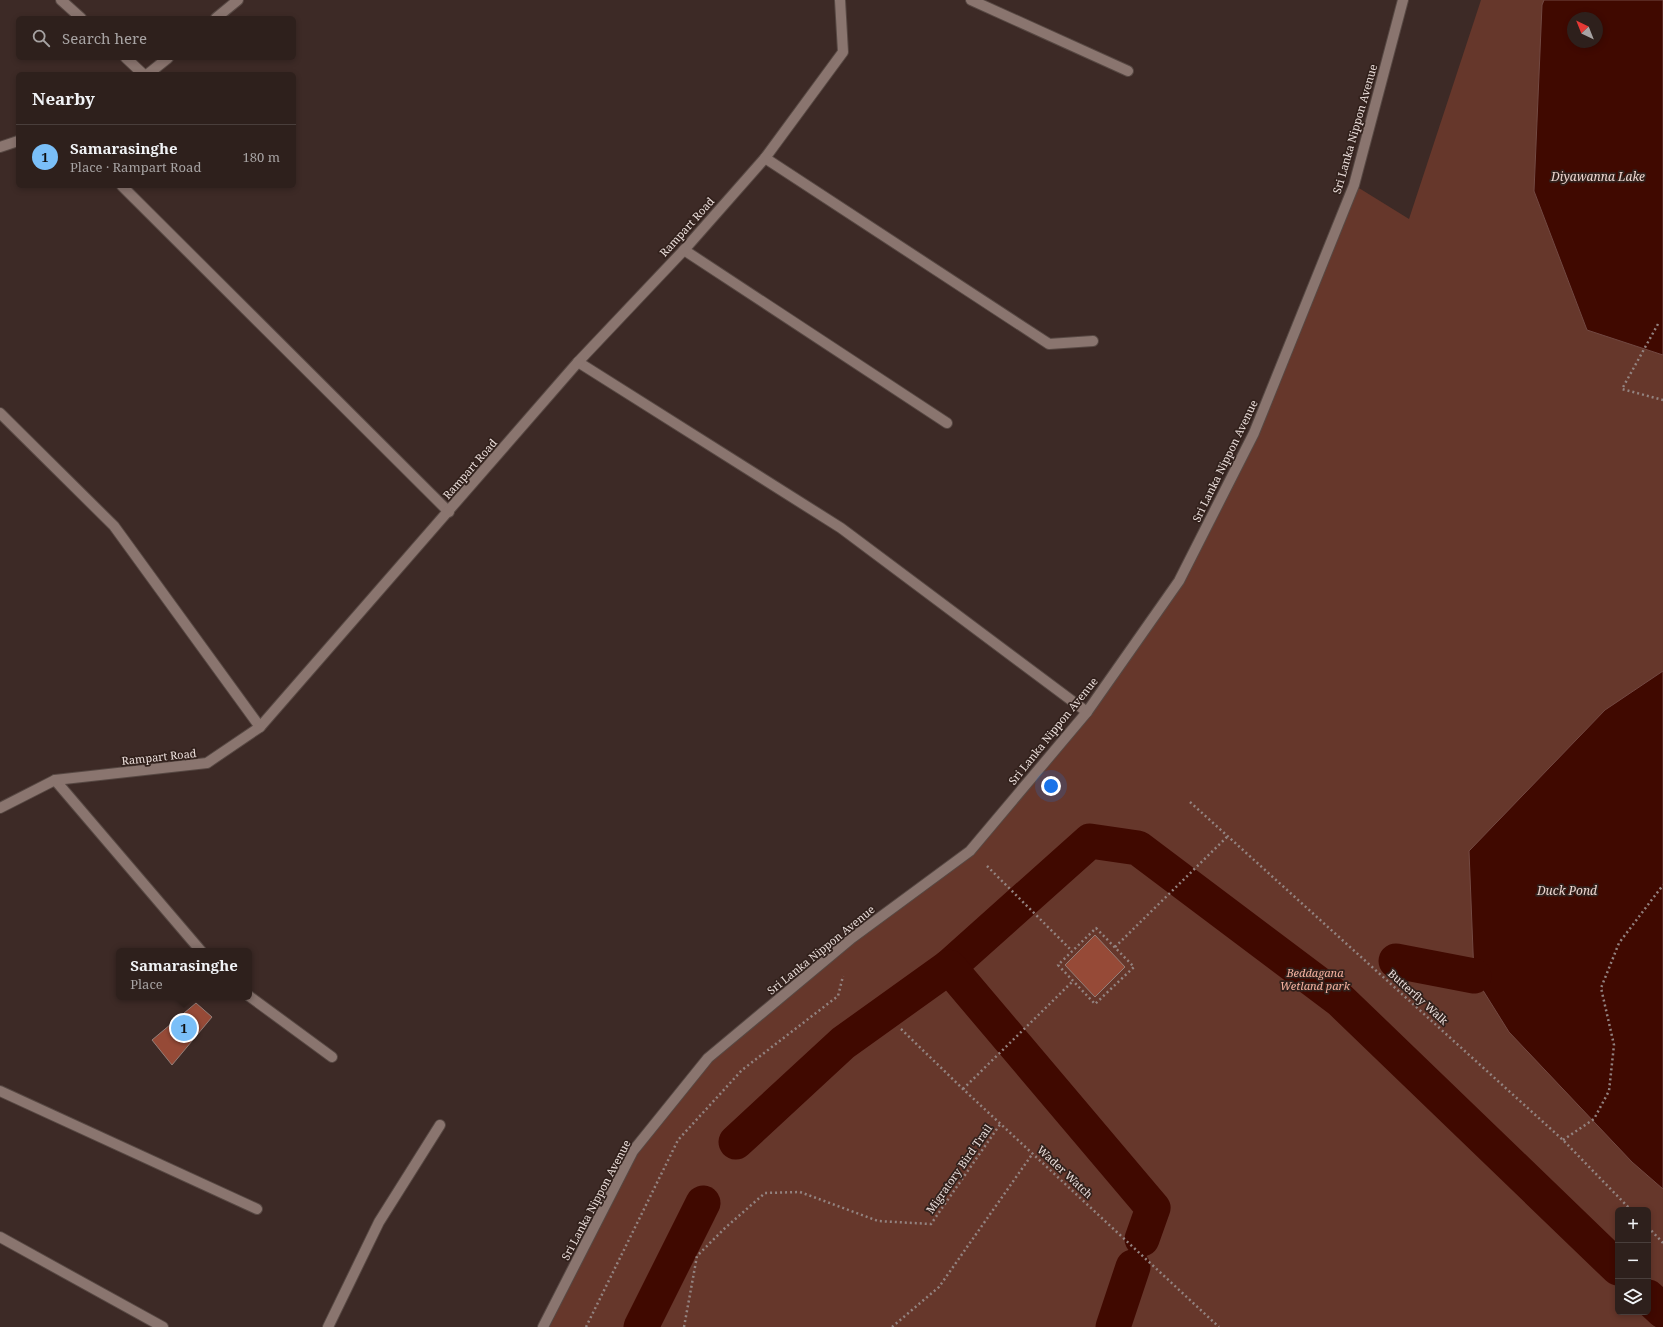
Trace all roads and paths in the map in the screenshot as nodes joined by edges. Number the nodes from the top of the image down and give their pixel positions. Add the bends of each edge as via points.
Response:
1 (61, 0) edge
2 (238, 0) edge
3 (840, 0) edge
4 (971, 0) edge
5 (1404, 0) edge
6 (79, 16) edge
7 (218, 16) edge
8 (128, 60) edge
9 (166, 60) edge
10 (1128, 71) dead end
11 (141, 72) edge
12 (150, 72) edge
13 (16, 141) edge
14 (0, 147) edge
15 (765, 158) junction
16 (124, 188) edge
17 (684, 250) junction
18 (1658, 324) dead end
19 (1093, 341) dead end
20 (578, 362) junction
21 (1663, 400) edge
22 (0, 413) edge
23 (947, 423) dead end
24 (449, 512) junction
25 (1087, 712) junction
26 (260, 727) junction
27 (55, 780) junction
28 (1190, 802) dead end
29 (0, 808) edge
30 (1228, 836) junction
31 (984, 864) dead end
32 (1663, 885) edge
33 (1115, 947) junction
34 (198, 948) edge
35 (1072, 951) junction
36 (844, 974) dead end
37 (1073, 981) junction
38 (252, 998) edge
39 (901, 1029) dead end
40 (332, 1057) dead end
41 (963, 1089) junction
42 (0, 1091) edge
43 (1001, 1123) junction
44 (440, 1125) dead end
45 (1563, 1140) junction
46 (1033, 1153) junction
47 (1628, 1207) edge
48 (257, 1209) dead end
49 (1651, 1230) edge
50 (0, 1237) edge
51 (1663, 1243) edge
52 (163, 1327) edge
53 (328, 1327) edge
54 (542, 1327) edge
55 (586, 1327) edge
56 (684, 1327) edge
57 (892, 1327) edge
58 (1219, 1327) edge

1 - 6 street
2 - 7 street
3 - 15 street, Rampart Road via 843,52
4 - 10 street
5 - 25 street, Sri Lanka Nippon Avenue via 1354,184 1254,433 1179,581
8 - 11 street
9 - 12 street
13 - 14 street
15 - 17 street, Rampart Road
15 - 19 street via 1048,344
16 - 24 street
17 - 20 street, Rampart Road
17 - 23 street
18 - 21 path via 1622,389
20 - 24 street, Rampart Road
20 - 25 street via 841,528
22 - 26 street via 114,526
24 - 26 street, Rampart Road
25 - 54 street, Sri Lanka Nippon Avenue via 970,851 852,938 708,1058 633,1151
26 - 27 street, Rampart Road via 207,763
27 - 29 street, Rampart Road
27 - 34 street
28 - 30 path, Butterfly Walk
30 - 33 path
30 - 45 path, Butterfly Walk
31 - 35 path
32 - 45 path via 1619,943 1601,988 1614,1045 1609,1091 1594,1119
33 - 35 path via 1096,928
33 - 37 path via 1134,967 1095,1004
35 - 37 path via 1058,965
36 - 55 path via 838,996 742,1070 678,1140
37 - 41 path
38 - 40 street
39 - 41 path, Wader Watch
41 - 43 path, Wader Watch
42 - 48 street
43 - 46 path, Wader Watch
43 - 56 path, Migratory Bird Trail via 931,1224 878,1221 800,1192 765,1193 697,1256
44 - 53 street via 379,1222
45 - 47 path, Butterfly Walk
46 - 57 path via 939,1287
46 - 58 path, Wader Watch
49 - 51 path
50 - 52 street

